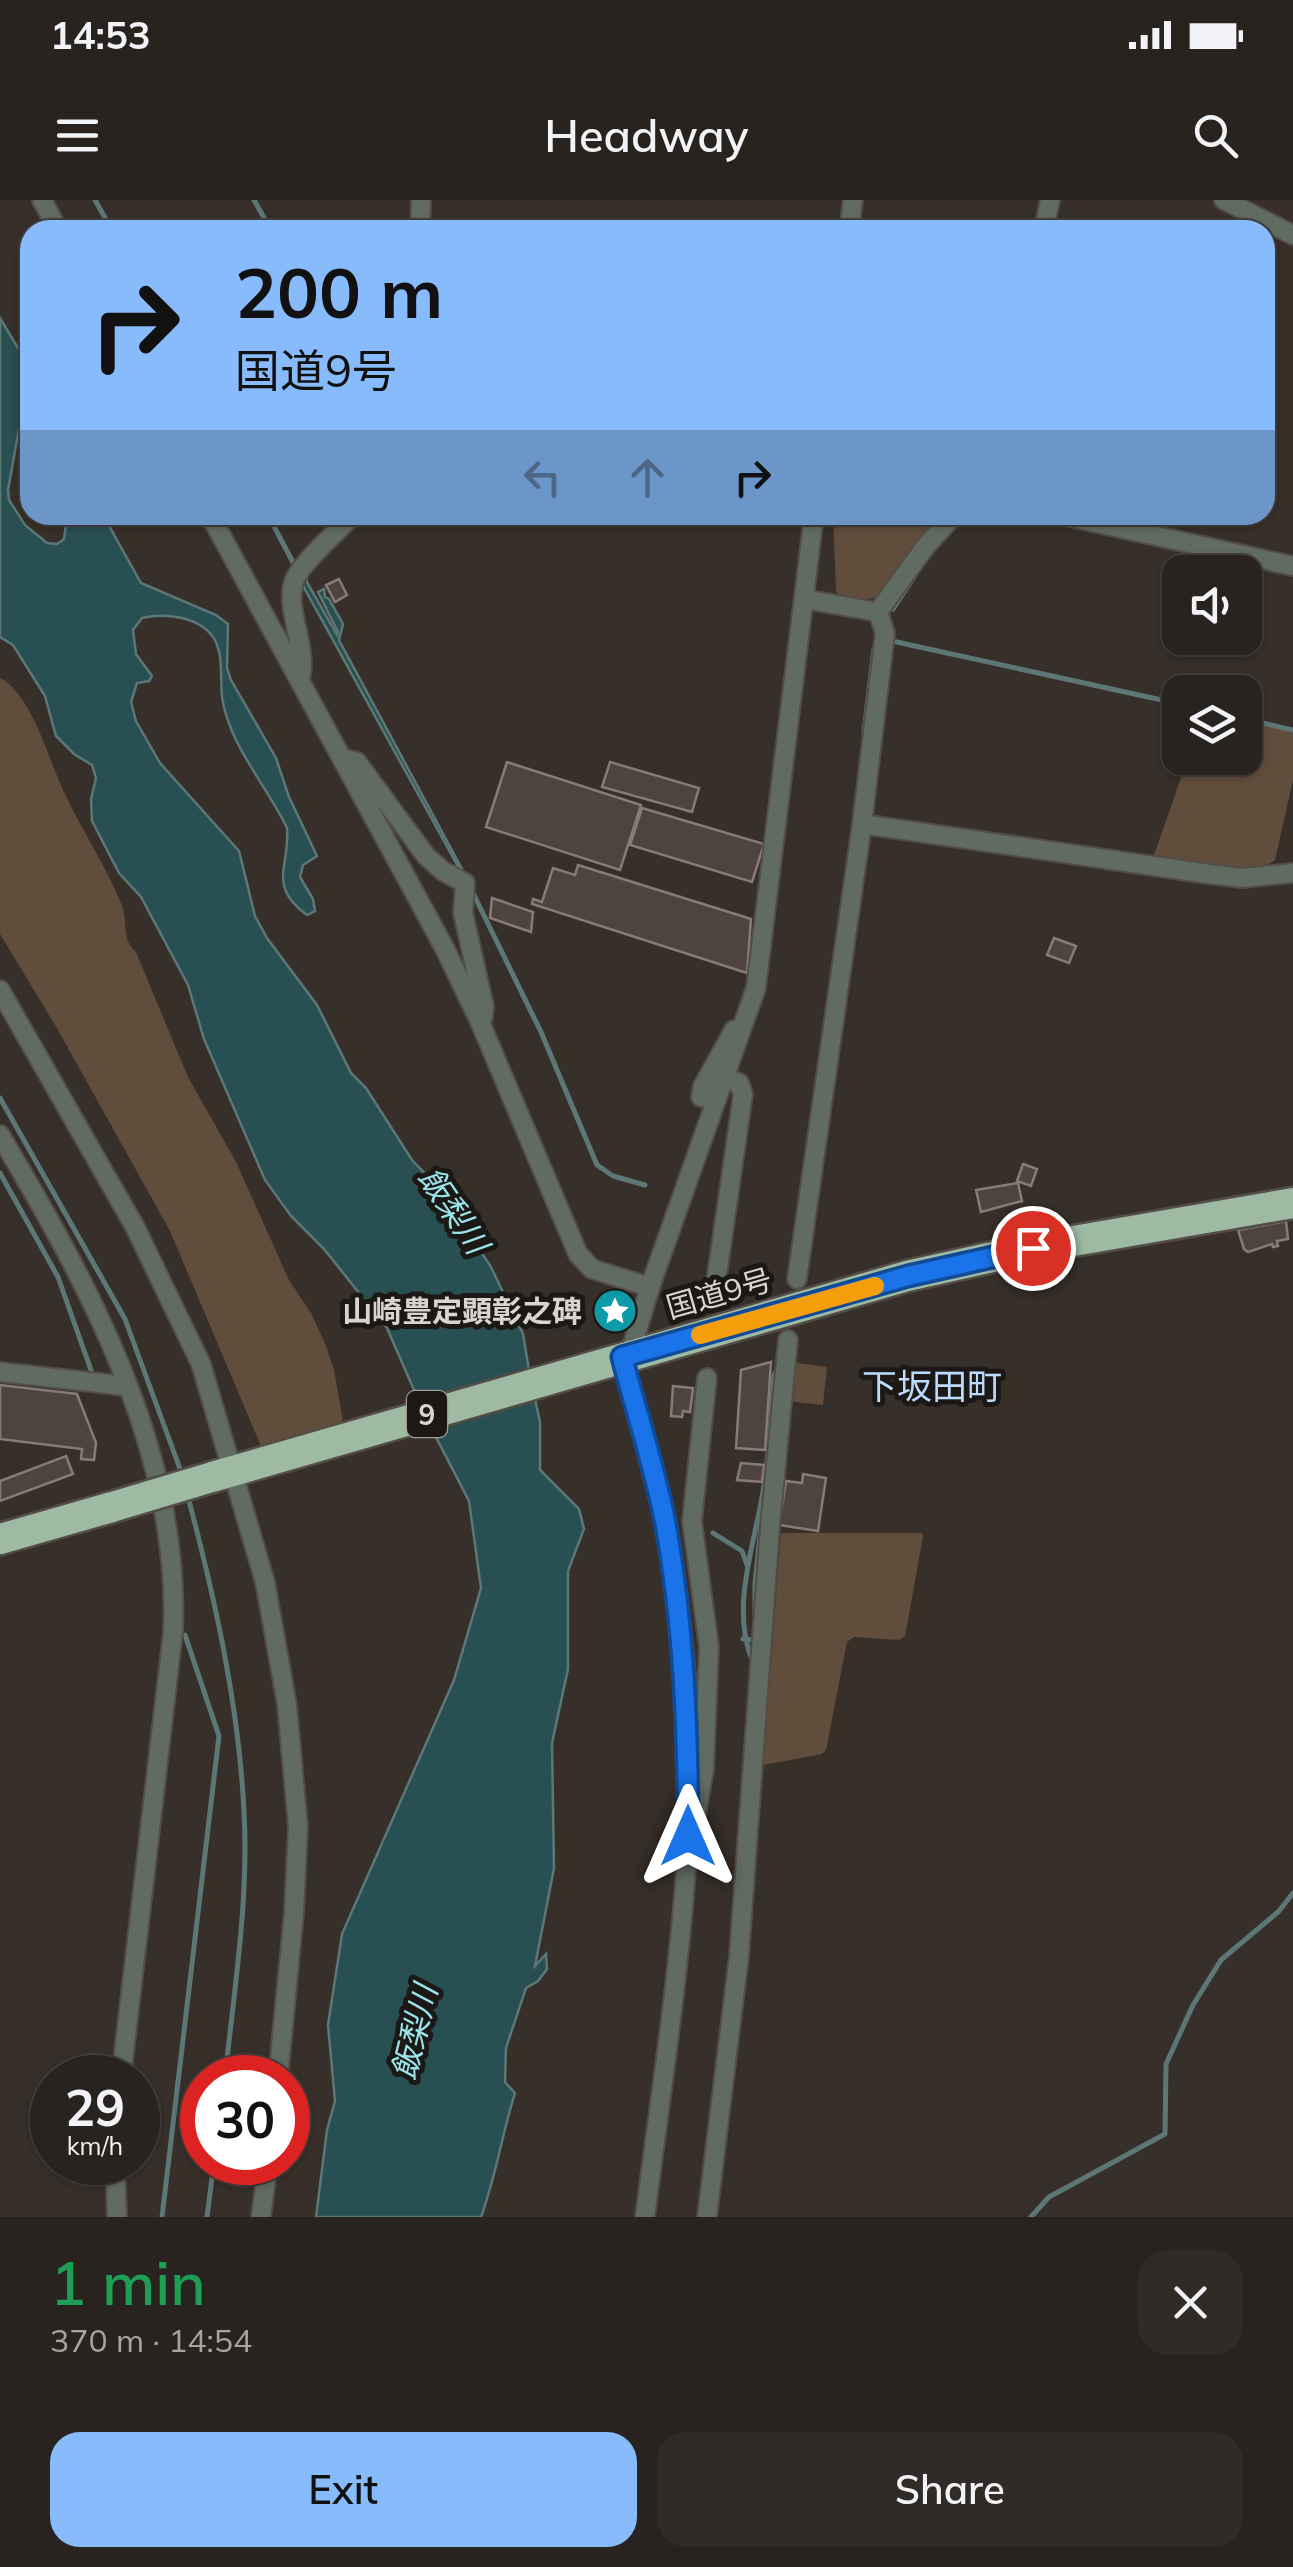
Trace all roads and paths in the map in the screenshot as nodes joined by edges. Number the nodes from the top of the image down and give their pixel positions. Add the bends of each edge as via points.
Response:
1 (1224, 200) edge
2 (1263, 220) edge
3 (215, 525) edge
4 (344, 525) edge
5 (813, 525) edge
6 (945, 525) edge
7 (1106, 525) edge
8 (1293, 566) edge
9 (804, 599) junction
10 (878, 612) junction
11 (300, 679) junction
12 (344, 759) junction
13 (862, 824) junction
14 (1293, 872) edge
15 (0, 990) edge
16 (751, 1004) junction
17 (480, 1022) junction
18 (726, 1078) junction
19 (701, 1097) dead end
20 (0, 1135) edge
21 (1293, 1202) edge
22 (797, 1279) dead end
23 (650, 1287) junction
24 (715, 1289) dead end
25 (788, 1340) dead end
26 (621, 1357) junction
27 (0, 1372) edge
28 (707, 1378) dead end
29 (126, 1386) junction
30 (229, 1472) junction
31 (0, 1539) edge
32 (688, 1836) junction
33 (124, 2055) edge
34 (280, 2055) edge
35 (115, 2185) edge
36 (265, 2185) edge
37 (117, 2217) edge
38 (261, 2217) edge
39 (645, 2217) edge
40 (708, 2217) edge

1 - 2 street
3 - 11 street
4 - 11 street via 295,580
5 - 9 street
6 - 10 street
7 - 8 street
9 - 10 street
9 - 16 street
10 - 13 street via 885,633
11 - 12 street
12 - 17 street
12 - 17 street via 357,762 435,864 464,883 463,913 484,1006
13 - 14 street via 1242,878
13 - 22 street
15 - 30 street via 182,1321 201,1364
16 - 18 street
16 - 19 street
17 - 23 street via 578,1254 592,1269
18 - 23 street
18 - 24 street via 739,1083 743,1094
20 - 29 street via 98,1310
21 - 26 highway, 国道9号 / 9 via 963,1262
23 - 26 street
25 - 40 street via 739,1956
26 - 30 highway, 国道9号 / 9
26 - 32 street via 664,1519 675,1590
27 - 29 street
28 - 32 street via 692,1521 709,1668 700,1811
29 - 33 street via 165,1515 175,1604
30 - 31 highway, 国道9号 / 9, bridge
30 - 34 street via 272,1619 287,1705 296,1810
32 - 39 street
35 - 37 street
36 - 38 street

